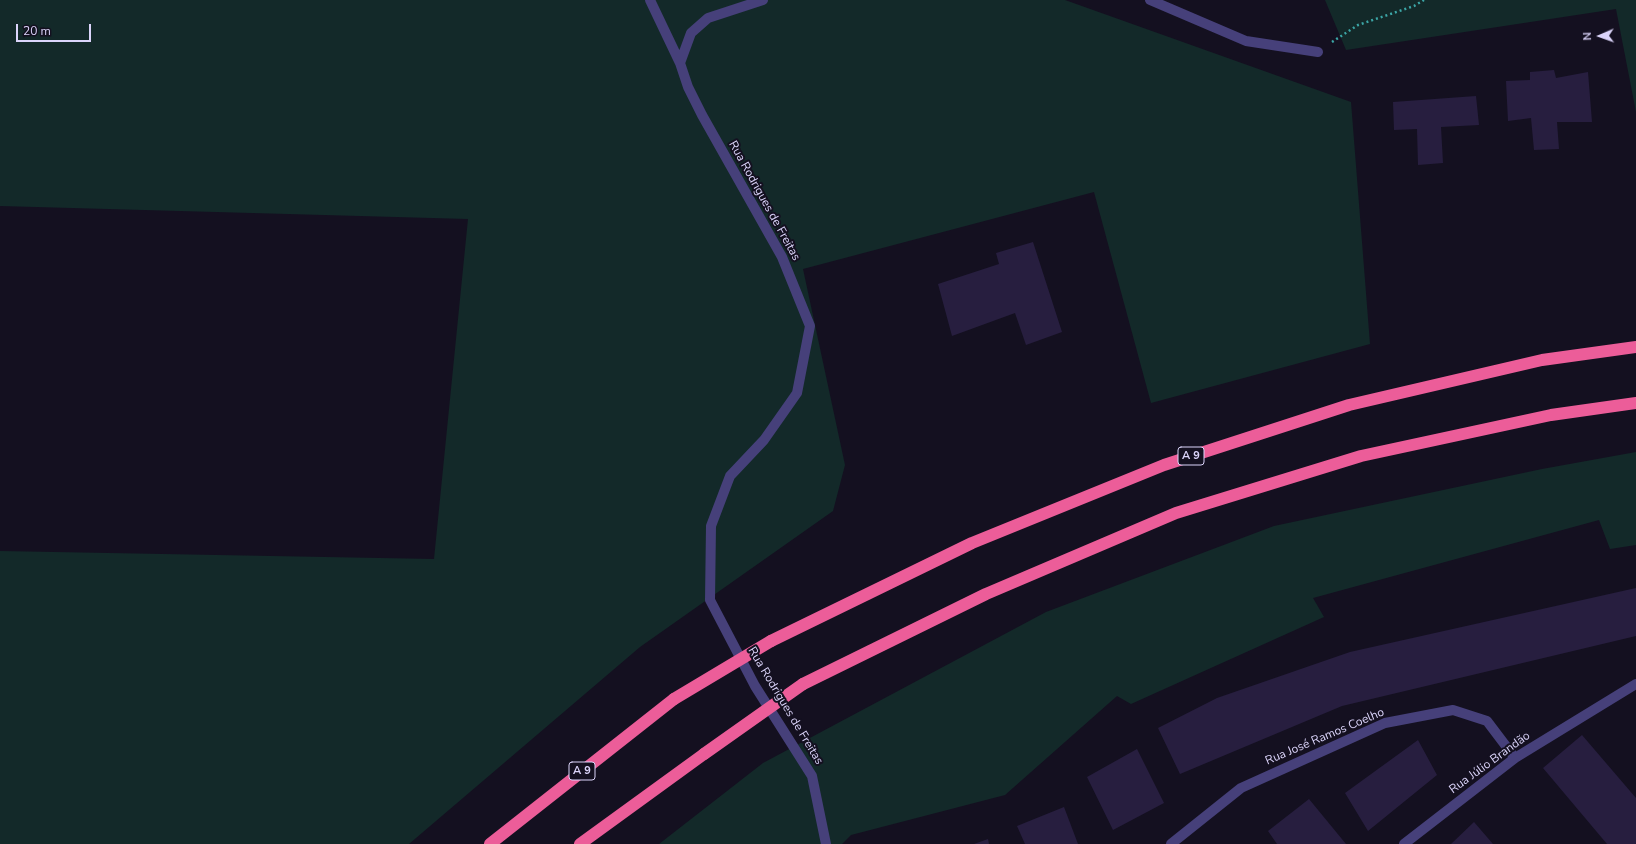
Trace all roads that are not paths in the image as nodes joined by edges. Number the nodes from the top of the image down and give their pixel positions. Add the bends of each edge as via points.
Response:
1 (650, 0) edge
2 (763, 0) edge
3 (1150, 0) edge
4 (1318, 52) road end
5 (680, 63) junction
6 (1636, 347) edge
7 (1636, 402) edge
8 (1636, 684) edge
9 (1515, 758) junction
10 (490, 844) edge
11 (580, 844) edge
12 (826, 844) edge
13 (1171, 844) edge
14 (1404, 844) edge

1 - 5 street, Rua Rodrigues de Freitas
2 - 5 street via 708,18 691,33
3 - 4 street via 1246,41
5 - 12 street, Rua Rodrigues de Freitas via 702,115 782,257 810,326 797,393 764,440 730,476 711,526 710,600 755,686 812,776
6 - 10 highway, A 9, bridge via 1542,360 1349,405 1164,465 972,543 771,641 674,699
7 - 11 highway, bridge via 1551,415 1361,456 1176,513 986,594 803,684
8 - 9 street, Rua Júlio Brandão
9 - 13 street, Rua José Ramos Coelho via 1487,721 1453,710 1385,724 1241,788
9 - 14 street, Rua Júlio Brandão

